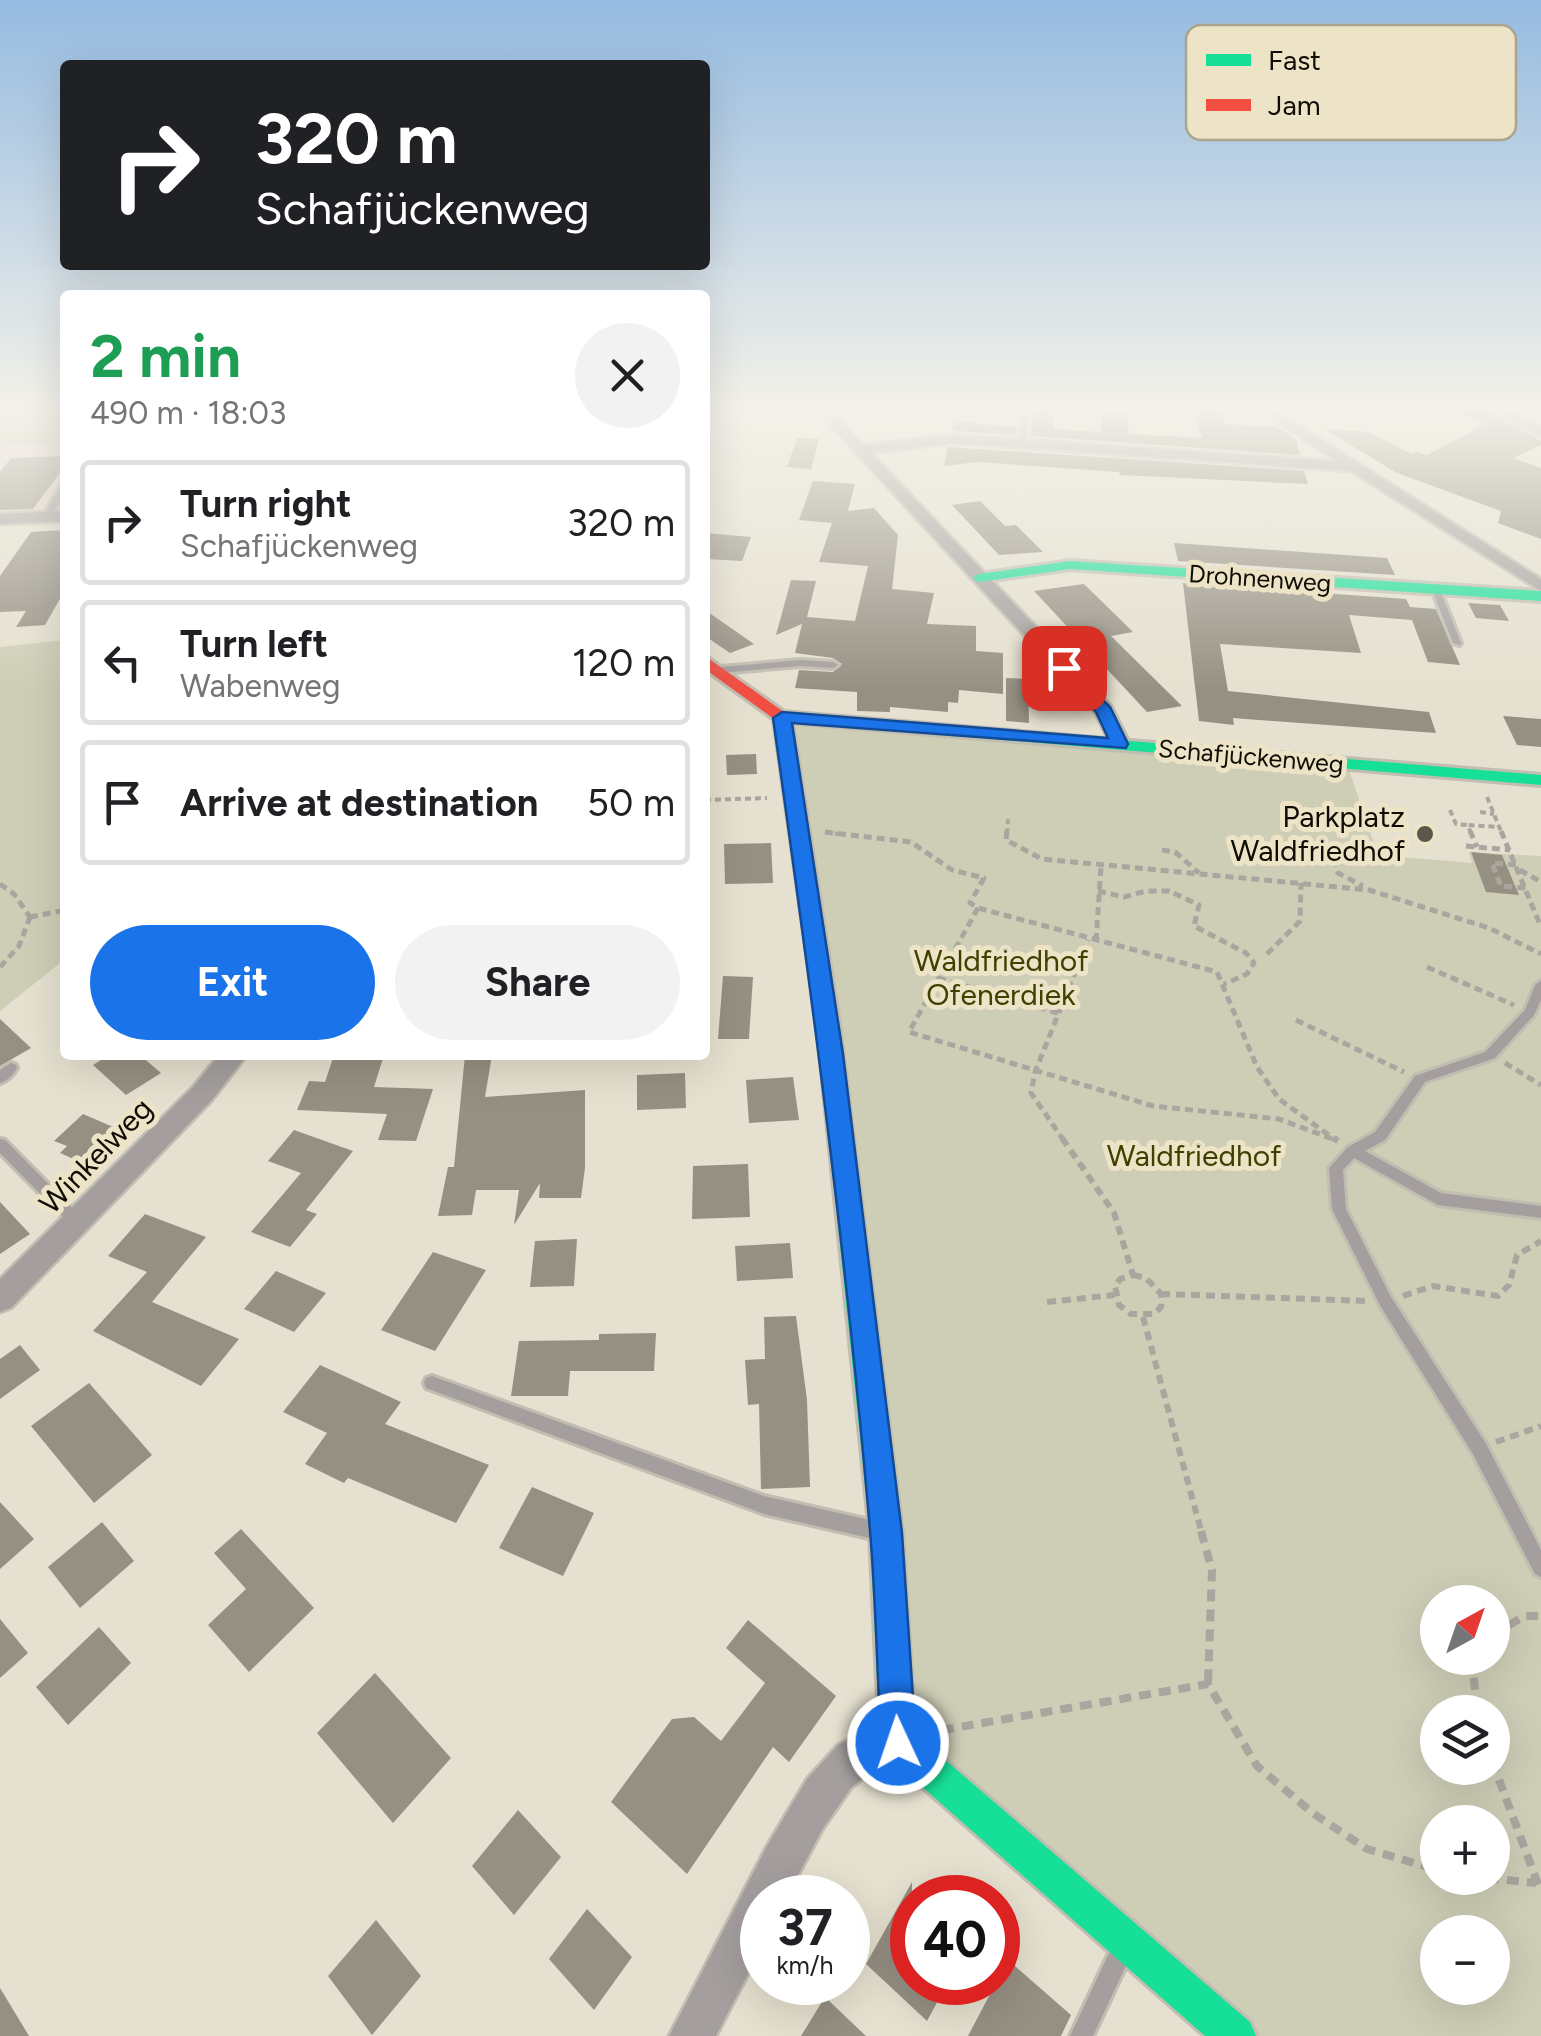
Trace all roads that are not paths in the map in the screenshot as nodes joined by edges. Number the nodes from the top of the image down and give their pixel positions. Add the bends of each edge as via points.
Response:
1 (56, 500) edge
2 (906, 500) edge
3 (1405, 500) edge
4 (46, 516) junction
5 (60, 516) edge
6 (0, 519) edge
7 (980, 578) junction
8 (1541, 586) edge
9 (1436, 590) junction
10 (1541, 596) edge
11 (1457, 643) dead end
12 (712, 665) edge
13 (833, 665) dead end
14 (782, 718) junction
15 (1120, 744) junction
16 (1541, 780) edge
17 (1541, 985) edge
18 (230, 1060) edge
19 (0, 1144) edge
20 (1353, 1151) junction
21 (1541, 1212) edge
22 (77, 1222) junction
23 (0, 1299) edge
24 (432, 1383) dead end
25 (886, 1533) junction
26 (1541, 1568) edge
27 (898, 1743) junction
28 (774, 1875) edge
29 (1126, 1942) junction
30 (740, 1948) edge
31 (690, 2036) edge
32 (1081, 2036) edge
33 (1236, 2036) edge

1 - 4 lane
2 - 7 street
3 - 8 street
4 - 5 street
4 - 6 street
7 - 9 street, Drohnenweg via 1070,565
7 - 15 street via 1104,710
9 - 10 street, Drohnenweg
9 - 11 lane
12 - 13 lane
12 - 14 street
14 - 15 street, Schafjückenweg
14 - 25 street via 832,1054
15 - 16 street, Schafjückenweg
17 - 20 lane via 1530,1012 1490,1055 1420,1080 1380,1136
18 - 22 street, Winkelweg
19 - 22 lane
20 - 21 lane via 1438,1200
20 - 26 lane via 1336,1168 1339,1209
22 - 23 street, Winkelweg
24 - 25 lane via 764,1505
25 - 27 street
27 - 28 street via 865,1750 842,1769 789,1842
27 - 29 street
29 - 32 lane
29 - 33 street
30 - 31 street

